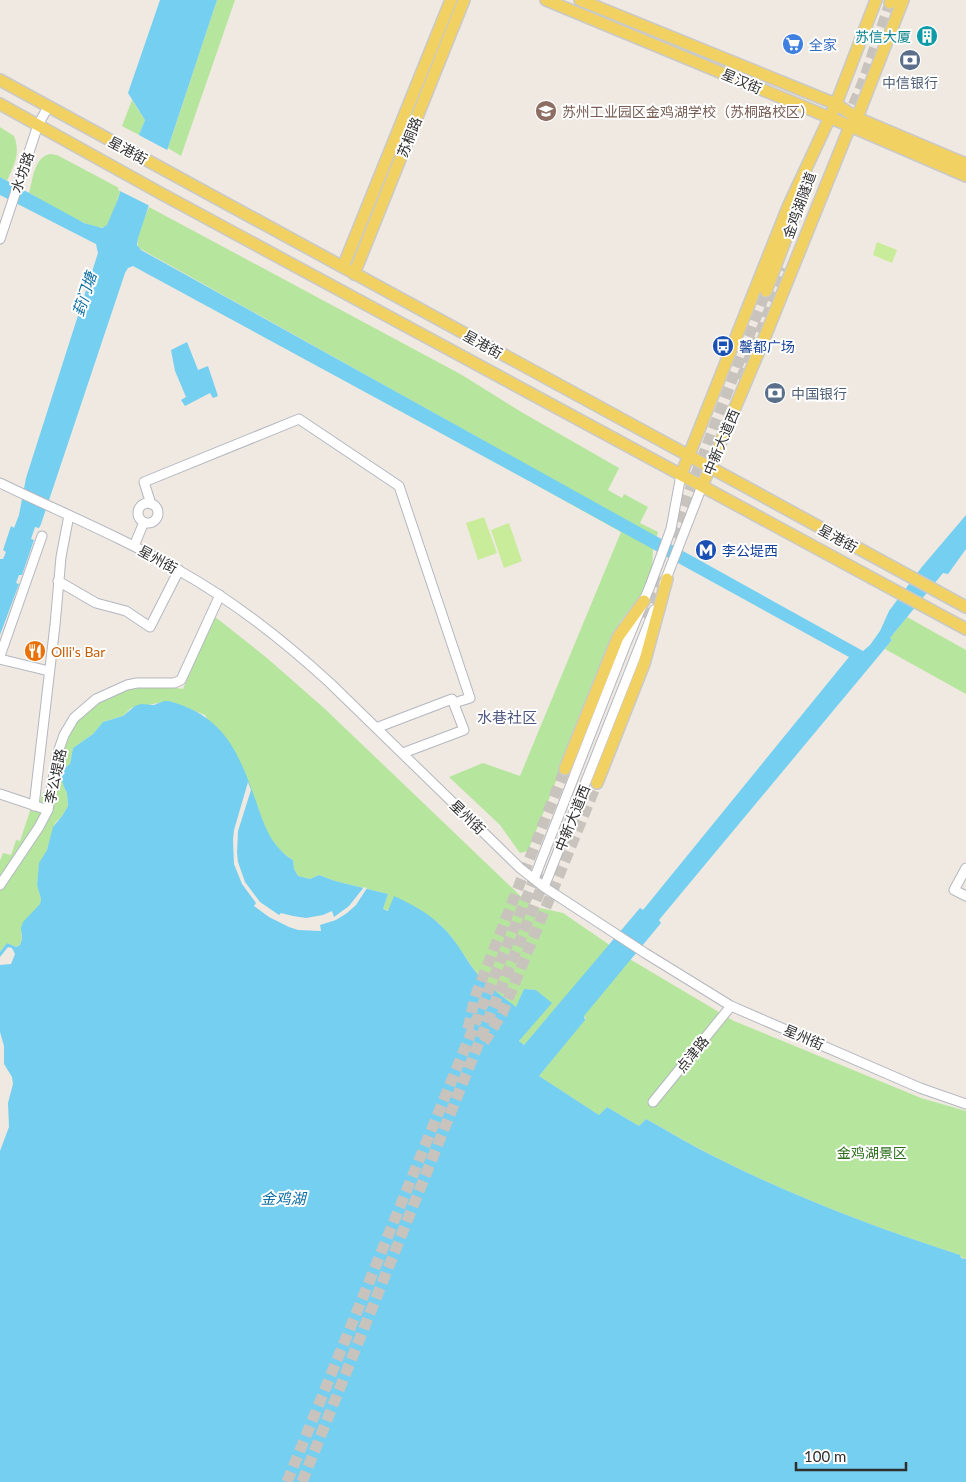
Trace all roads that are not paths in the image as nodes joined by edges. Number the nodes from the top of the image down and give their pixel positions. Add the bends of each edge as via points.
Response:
1 (451, 0) edge
2 (464, 0) edge
3 (546, 0) edge
4 (580, 0) edge
5 (876, 0) edge
6 (903, 0) edge
7 (629, 20) junction
8 (624, 32) junction
9 (419, 79) junction
10 (0, 80) edge
11 (430, 83) junction
12 (0, 104) edge
13 (836, 104) junction
14 (48, 107) junction
15 (829, 117) junction
16 (854, 122) junction
17 (38, 126) junction
18 (966, 164) edge
19 (966, 176) edge
20 (0, 239) edge
21 (350, 249) junction
22 (362, 253) junction
23 (343, 268) junction
24 (354, 274) junction
25 (766, 291) tunnel mouth
26 (689, 456) junction
27 (710, 468) junction
28 (681, 475) junction
29 (0, 484) edge
30 (702, 486) junction
31 (151, 504) junction
32 (69, 515) junction
33 (144, 522) junction
34 (42, 536) dead end
35 (134, 546) junction
36 (178, 570) junction
37 (666, 579) junction
38 (58, 581) junction
39 (220, 595) junction
40 (644, 601) junction
41 (966, 607) edge
42 (966, 629) edge
43 (2, 647) edge
44 (0, 658) edge
45 (49, 671) junction
46 (454, 703) junction
47 (376, 728) junction
48 (403, 754) junction
49 (565, 769) tunnel mouth
50 (597, 783) tunnel mouth
51 (0, 794) edge
52 (34, 806) junction
53 (48, 810) junction
54 (966, 868) edge
55 (534, 879) junction
56 (0, 885) edge
57 (544, 887) junction
58 (966, 896) edge
59 (731, 1006) junction
60 (653, 1102) dead end
61 (966, 1104) edge

1 - 9 main road, 苏桐路
2 - 11 main road, 苏桐路
3 - 8 main road, 星汉街
4 - 7 main road, 星汉街
5 - 13 main road, 中新大道西
6 - 16 main road, 中新大道西
7 - 8 main road
7 - 13 main road, 星汉街
8 - 15 main road, 星汉街
9 - 11 main road
9 - 21 main road, 苏桐路
10 - 14 main road, 星港街
11 - 22 main road, 苏桐路
12 - 17 main road, 星港街
13 - 15 main road, 中新大道西
13 - 16 main road, 星汉街
14 - 17 street, 水坊路
14 - 23 main road, 星港街
15 - 16 main road, 星汉街
15 - 25 main road, 金鸡湖隧道
15 - 26 main road, 中新大道西 via 788,207
16 - 18 main road, 星汉街
16 - 19 main road, 星汉街
16 - 27 main road, 中新大道西
17 - 20 street, 水坊路
17 - 28 main road, 星港街
21 - 22 main road
21 - 23 main road, 苏桐路
22 - 24 main road, 苏桐路
23 - 24 main road, 星港街
24 - 26 main road, 星港街
26 - 27 main road, 星港街
26 - 28 main road, 中新大道西
27 - 30 main road, 中新大道西
27 - 41 main road, 星港街
28 - 30 main road, 星港街
28 - 40 street, 中新大道西 via 671,529
29 - 32 street, 星州街
30 - 37 street, 中新大道西
30 - 42 main road, 星港街
31 - 33 street via 140,508 138,514
31 - 33 street via 156,507 157,517 153,522
31 - 46 street via 144,482 298,420 314,430 399,486 470,698
32 - 35 street, 星州街
32 - 38 street
33 - 35 street
34 - 43 street
35 - 36 street, 星州街
36 - 38 street via 150,627 126,611 96,603
36 - 39 street, 星州街
37 - 50 main road via 644,664
37 - 57 street, 中新大道西
38 - 45 street
39 - 47 street, 星州街 via 298,654
39 - 53 street, 李公堤路 via 181,680 174,683 137,683 118,688 96,699 74,718 58,754
40 - 49 main road via 618,637
40 - 55 street, 中新大道西
43 - 44 street
44 - 45 street
45 - 52 street
46 - 47 street via 452,700
46 - 48 street via 464,730
47 - 48 street, 星州街
48 - 55 street, 星州街
51 - 52 street
52 - 53 street
53 - 56 street, 李公堤路
54 - 58 street via 954,890
55 - 57 street, 星州街
57 - 59 street, 星州街
59 - 60 street, 点津路
59 - 61 street, 星州街 via 920,1088

